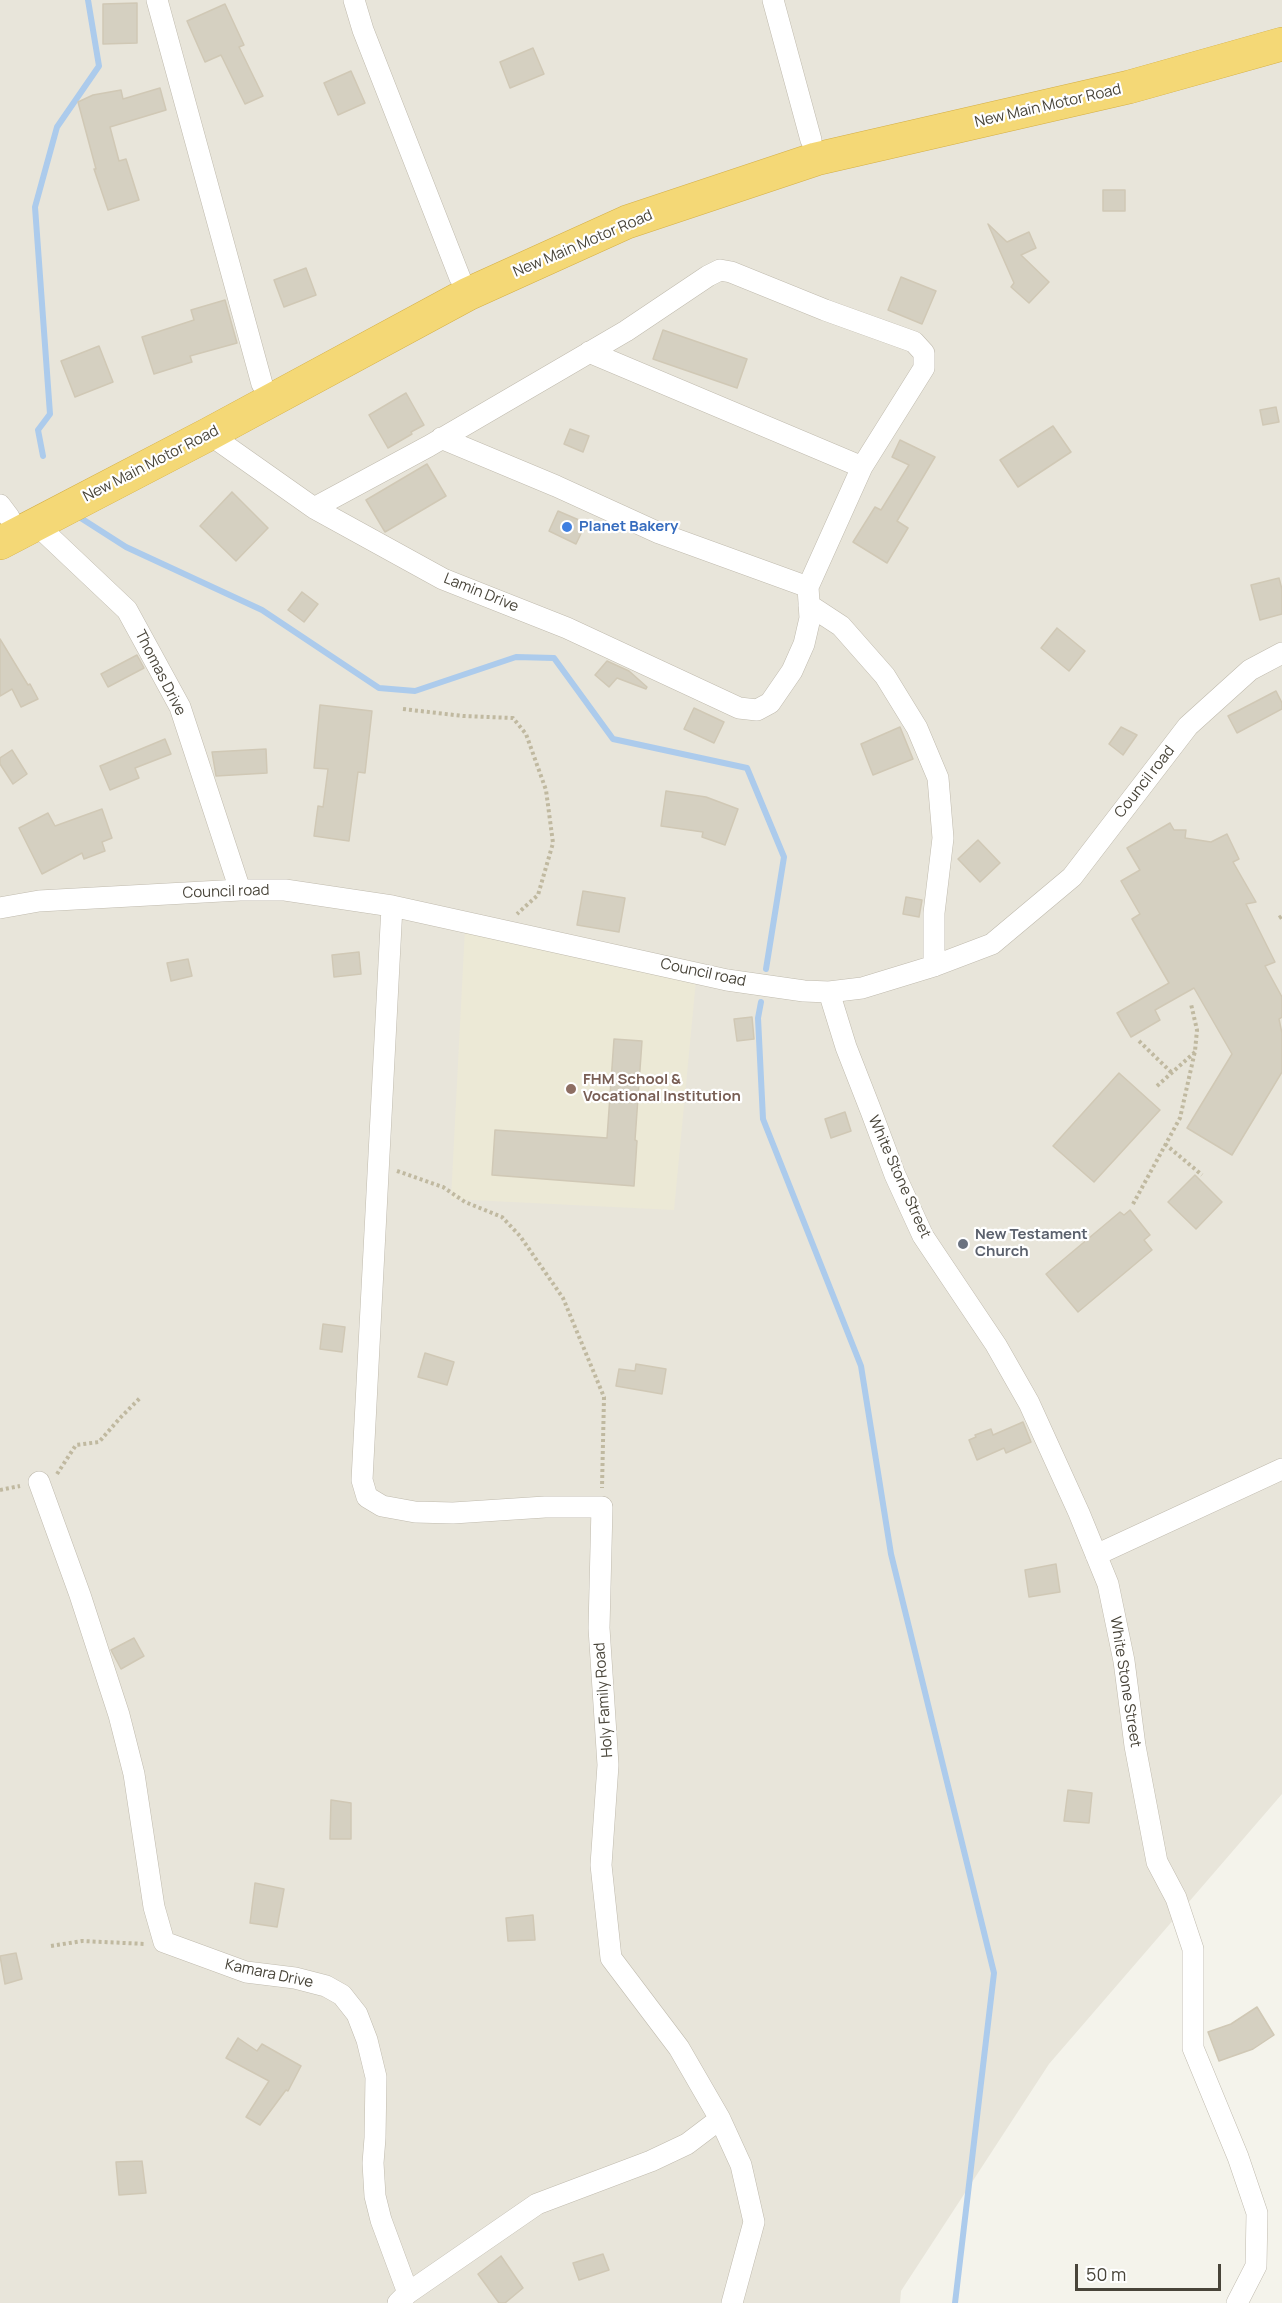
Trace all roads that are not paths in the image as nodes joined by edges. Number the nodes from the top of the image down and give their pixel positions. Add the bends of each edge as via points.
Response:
1 (157, 0) edge
2 (354, 0) edge
3 (773, 0) edge
4 (1282, 24) edge
5 (1282, 44) edge
6 (811, 140) junction
7 (460, 278) junction
8 (589, 352) junction
9 (262, 384) junction
10 (209, 434) junction
11 (441, 438) junction
12 (862, 467) junction
13 (314, 508) junction
14 (9, 522) edge
15 (809, 596) junction
16 (1282, 653) edge
17 (240, 890) junction
18 (392, 906) junction
19 (0, 908) edge
20 (934, 966) junction
21 (829, 992) junction
22 (1282, 1469) edge
23 (39, 1482) road end
24 (1096, 1555) junction
25 (720, 2119) junction
26 (403, 2298) edge
27 (732, 2303) edge
28 (1237, 2303) edge

1 - 9 street
2 - 7 street
3 - 6 street
4 - 6 highway, New Main Motor Road via 1122,68
5 - 10 highway, New Main Motor Road via 1129,87 816,159 627,222 468,294
6 - 7 highway, New Main Motor Road via 619,204
7 - 9 highway, New Main Motor Road
8 - 11 street
8 - 12 street
8 - 12 street via 720,270 914,342 924,353 924,368
9 - 14 highway, New Main Motor Road
10 - 13 street, Lamin Drive
10 - 14 highway, New Main Motor Road
11 - 13 street
11 - 15 street
12 - 15 street
13 - 15 street, Lamin Drive via 443,579 567,628 739,708 757,710 770,703 792,670 810,618
14 - 17 street, Thomas Drive via 127,610 180,707
15 - 20 street via 885,676 917,728 938,778 943,838 934,913
16 - 20 street, Council road via 1250,670 1188,726 1072,877 992,944
17 - 18 street, Council road via 285,890
17 - 19 street, Council road via 39,901
18 - 21 street, Council road via 727,980
18 - 25 street, Holy Family Road via 362,1480 368,1497 382,1506 415,1512 453,1514 602,1507 599,1628 608,1764 601,1864 611,1958 679,2048
20 - 21 street, Council road via 862,988
21 - 24 street, White Stone Street via 891,1164 923,1236 996,1345 1029,1403
22 - 24 street
23 - 26 street, Kamara Drive via 119,1716 134,1774 154,1907 164,1942 246,1972 326,1986 342,1995 357,2014 375,2077 375,2196
24 - 28 street, White Stone Street via 1108,1584 1124,1661 1134,1746 1157,1862 1176,1898 1193,1949 1193,2048 1257,2213 1256,2266
25 - 26 street via 687,2144 651,2161 537,2204
25 - 27 street, Holy Family Road via 741,2165 754,2222

